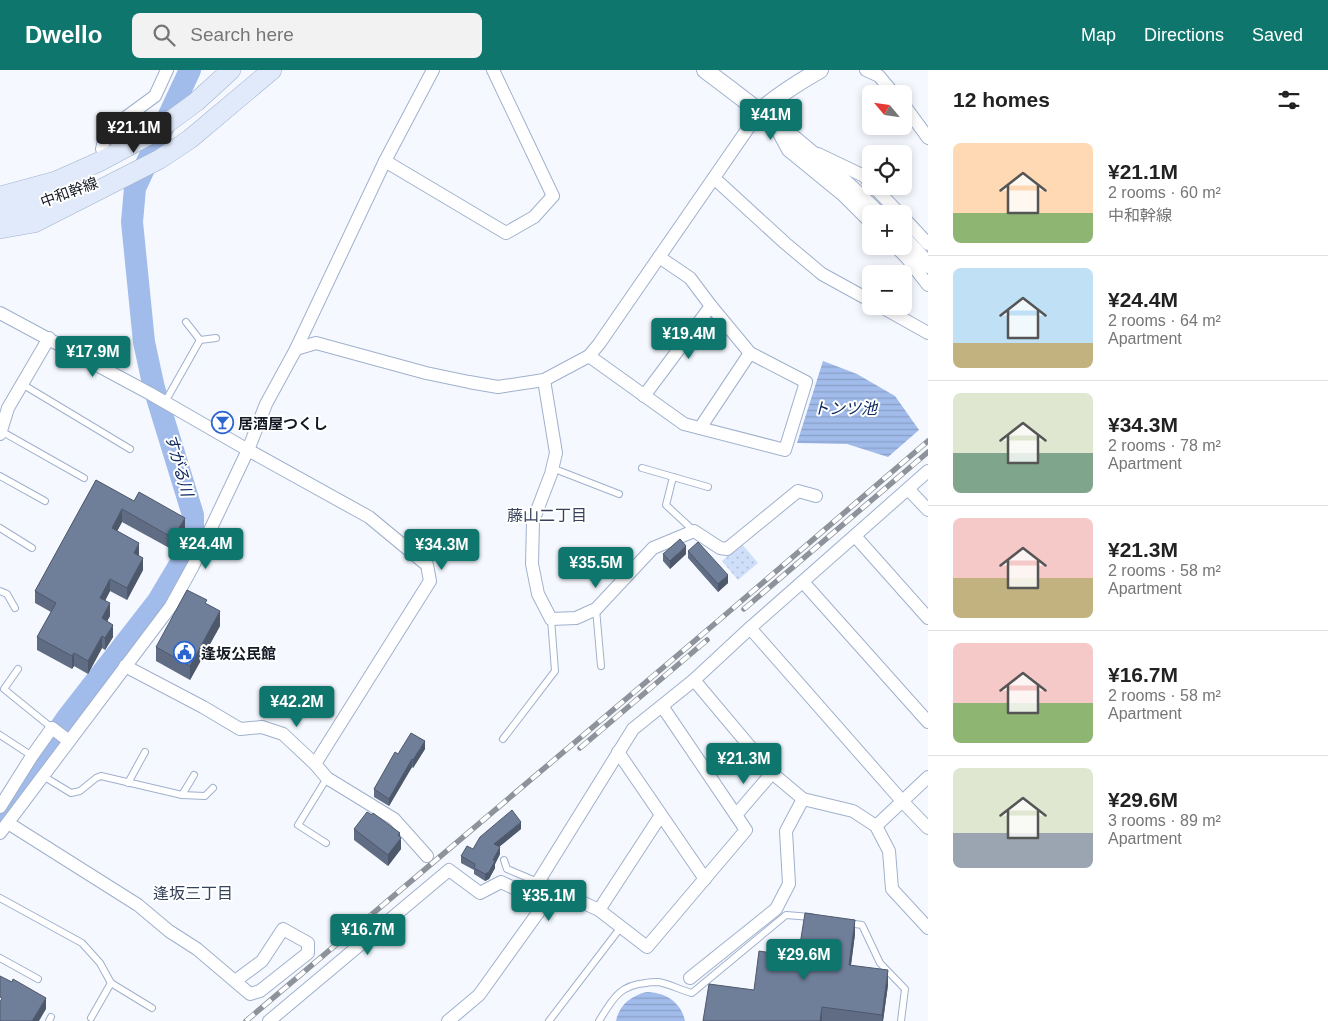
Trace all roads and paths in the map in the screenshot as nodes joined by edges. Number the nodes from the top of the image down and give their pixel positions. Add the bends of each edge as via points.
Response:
1 (167, 70) edge
2 (217, 70) edge
3 (231, 70) edge
4 (253, 70) edge
5 (272, 70) edge
6 (433, 70) edge
7 (493, 70) edge
8 (705, 70) edge
9 (820, 70) edge
10 (866, 70) edge
11 (886, 85) edge
12 (760, 111) junction
13 (912, 116) edge
14 (773, 122) junction
15 (928, 138) edge
16 (802, 147) junction
17 (102, 149) junction
18 (385, 161) junction
19 (862, 175) edge
20 (714, 178) junction
21 (0, 185) edge
22 (882, 195) edge
23 (0, 196) edge
24 (869, 205) edge
25 (891, 205) edge
26 (0, 213) edge
27 (862, 214) edge
28 (912, 227) edge
29 (0, 229) edge
30 (928, 244) edge
31 (912, 248) edge
32 (904, 255) edge
33 (659, 257) junction
34 (928, 264) edge
35 (928, 284) edge
36 (862, 296) edge
37 (711, 306) junction
38 (0, 313) edge
39 (896, 315) edge
40 (186, 322) dead end
41 (928, 333) edge
42 (49, 338) junction
43 (216, 338) dead end
44 (200, 340) junction
45 (296, 349) junction
46 (750, 353) junction
47 (589, 356) junction
48 (544, 380) junction
49 (22, 384) junction
50 (644, 396) junction
51 (165, 402) junction
52 (700, 428) junction
53 (0, 432) edge
54 (130, 449) dead end
55 (248, 450) junction
56 (552, 468) junction
57 (642, 468) dead end
58 (928, 471) edge
59 (0, 476) edge
60 (673, 477) junction
61 (84, 478) dead end
62 (708, 487) dead end
63 (908, 489) junction
64 (620, 494) dead end
65 (816, 496) dead end
66 (45, 501) dead end
67 (928, 510) edge
68 (0, 528) edge
69 (694, 531) junction
70 (854, 536) junction
71 (32, 548) dead end
72 (803, 582) junction
73 (0, 590) edge
74 (16, 608) dead end
75 (596, 609) junction
76 (928, 618) edge
77 (551, 619) junction
78 (750, 628) junction
79 (125, 666) junction
80 (600, 666) dead end
81 (18, 669) dead end
82 (694, 680) junction
83 (662, 706) junction
84 (928, 722) edge
85 (59, 734) junction
86 (0, 735) edge
87 (503, 739) dead end
88 (145, 752) dead end
89 (618, 752) junction
90 (41, 764) junction
91 (315, 764) junction
92 (772, 773) junction
93 (194, 775) dead end
94 (928, 777) edge
95 (327, 778) junction
96 (128, 783) junction
97 (213, 788) dead end
98 (182, 795) junction
99 (803, 799) junction
100 (902, 801) junction
101 (0, 807) edge
102 (661, 815) junction
103 (736, 815) junction
104 (876, 826) junction
105 (3, 827) edge
106 (928, 828) edge
107 (326, 842) dead end
108 (426, 856) dead end
109 (504, 860) dead end
110 (705, 879) junction
111 (538, 882) junction
112 (0, 898) edge
113 (599, 910) junction
114 (822, 918) edge
115 (837, 921) edge
116 (621, 927) junction
117 (928, 928) edge
118 (0, 958) edge
119 (690, 978) dead end
120 (38, 979) dead end
121 (235, 981) junction
122 (111, 984) junction
123 (152, 1008) dead end
124 (91, 1018) dead end
125 (274, 1020) edge
126 (448, 1021) edge
127 (549, 1021) edge
128 (599, 1021) edge
129 (901, 1021) edge

1 - 17 street via 155,96 106,132
2 - 17 main road via 177,107
3 - 23 main road, 中和幹線 via 196,102 155,132 56,181
4 - 26 main road, 中和幹線 via 205,116 162,147 105,179 62,197
5 - 29 main road via 190,139 160,159 34,223
6 - 18 street
7 - 18 street via 553,196 534,217 506,233
8 - 12 street
9 - 12 street
10 - 11 street via 879,76
12 - 14 street
12 - 20 street
13 - 15 street
14 - 16 street
14 - 27 street via 788,150
16 - 19 street
16 - 24 street
17 - 21 main road via 45,174
18 - 45 street
20 - 33 street
20 - 36 street via 822,274
22 - 25 street
28 - 30 street
31 - 34 street
32 - 35 street
33 - 37 street via 690,278
33 - 47 street
37 - 46 street
37 - 50 street
38 - 42 street
39 - 41 street
40 - 44 lane
42 - 49 street
42 - 51 street
43 - 44 lane
44 - 51 lane
45 - 48 street via 316,343 426,373 498,387
45 - 55 street via 266,404
46 - 52 street
46 - 52 street via 806,382 784,450
47 - 48 street
47 - 50 street
48 - 56 street via 556,454
49 - 53 street via 8,408
49 - 54 lane
50 - 52 street via 684,424
51 - 55 street
53 - 61 lane
55 - 79 street via 171,606
55 - 91 street via 369,517 427,565 430,581
56 - 64 lane
56 - 77 street via 533,521 532,564 538,594
57 - 60 lane
58 - 63 street
59 - 66 lane
60 - 62 lane
60 - 69 lane via 666,505
63 - 67 street
63 - 70 street
65 - 69 street via 798,491 727,549
68 - 71 lane
69 - 75 street via 653,548
70 - 72 street
70 - 76 street
72 - 78 street
72 - 84 street
73 - 74 lane via 7,594
75 - 77 street via 576,618
75 - 80 lane
77 - 87 lane via 555,671
78 - 82 street
78 - 100 street
79 - 85 street
79 - 91 street via 240,729 262,726 282,734
81 - 85 lane via 4,689
82 - 83 street
82 - 92 street
83 - 89 street via 633,729
83 - 103 street
85 - 90 street
85 - 90 street
86 - 90 lane
88 - 96 lane
89 - 102 street
89 - 111 street
90 - 96 lane via 71,793 100,776
90 - 101 street
90 - 105 street
91 - 95 street
92 - 99 street
92 - 103 street
93 - 98 lane
94 - 100 street
95 - 107 lane via 298,825
95 - 108 street via 394,819
96 - 98 lane
97 - 98 lane via 206,796
99 - 104 street via 853,811
99 - 119 street via 786,831 789,884 776,908
100 - 104 street
100 - 106 street
102 - 110 street
102 - 113 street
103 - 110 street via 746,830
104 - 117 street via 889,851 892,889
105 - 121 street via 138,904
109 - 111 lane via 507,869
110 - 116 street via 647,947
111 - 113 street
112 - 122 lane via 82,943 100,963
113 - 116 street
114 - 128 lane via 786,915 692,992 656,982 623,989
115 - 129 lane via 862,925 880,963 905,989
116 - 127 lane
118 - 120 lane
121 - 121 street via 262,961 283,930 308,943 308,953 260,991 250,994
122 - 123 lane
122 - 124 lane
125 - 126 street via 449,870 480,893 501,882 546,903 479,995

